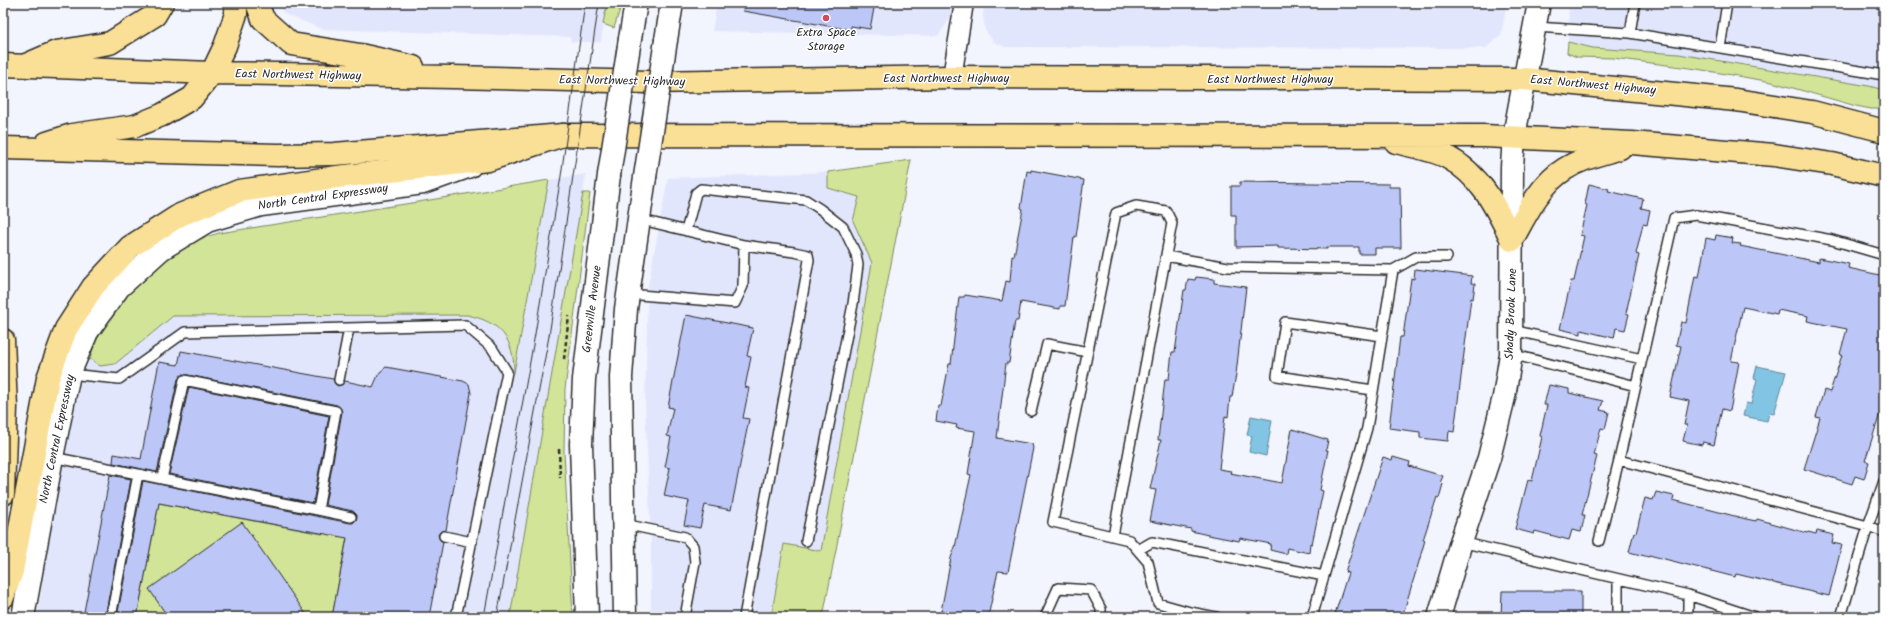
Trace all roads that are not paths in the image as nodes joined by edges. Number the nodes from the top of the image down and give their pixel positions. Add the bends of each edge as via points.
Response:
1 (162, 3) edge
2 (236, 3) edge
3 (257, 3) edge
4 (636, 3) edge
5 (672, 3) edge
6 (964, 3) edge
7 (1539, 3) edge
8 (1635, 3) edge
9 (1727, 3) edge
10 (1535, 27) junction
11 (1630, 33) junction
12 (1720, 48) junction
13 (3, 65) edge
14 (26, 65) junction
15 (212, 73) junction
16 (1884, 75) edge
17 (453, 77) junction
18 (952, 78) junction
19 (1524, 79) junction
20 (1884, 131) edge
21 (563, 135) junction
22 (1354, 135) junction
23 (1514, 136) junction
24 (1632, 143) junction
25 (3, 148) edge
26 (29, 149) junction
27 (488, 160) junction
28 (1884, 175) edge
29 (638, 219) junction
30 (686, 231) junction
31 (1512, 240) junction
32 (744, 245) junction
33 (1884, 255) edge
34 (1166, 256) junction
35 (1447, 257) dead end
36 (1392, 270) junction
37 (628, 294) junction
38 (349, 328) junction
39 (1512, 330) junction
40 (1382, 336) junction
41 (3, 340) edge
42 (1088, 352) junction
43 (1511, 354) junction
44 (1642, 359) junction
45 (69, 374) junction
46 (339, 380) dead end
47 (1636, 386) junction
48 (1373, 390) junction
49 (1031, 411) dead end
50 (52, 458) junction
51 (1620, 460) junction
52 (138, 474) junction
53 (162, 479) junction
54 (1884, 481) edge
55 (3, 494) edge
56 (318, 510) junction
57 (351, 517) dead end
58 (623, 524) junction
59 (1868, 526) junction
60 (1884, 532) edge
61 (444, 536) dead end
62 (1113, 536) junction
63 (806, 541) dead end
64 (1599, 541) dead end
65 (472, 542) junction
66 (1461, 542) junction
67 (1138, 550) junction
68 (1324, 576) junction
69 (1618, 579) junction
70 (1688, 595) junction
71 (3, 597) edge
72 (23, 617) edge
73 (111, 617) edge
74 (456, 617) edge
75 (587, 617) edge
76 (625, 617) edge
77 (685, 617) edge
78 (744, 617) edge
79 (1045, 617) edge
80 (1101, 617) edge
81 (1216, 617) edge
82 (1312, 617) edge
83 (1440, 617) edge
84 (1618, 617) edge
85 (1688, 617) edge
86 (1756, 617) edge
87 (1841, 617) edge

1 - 14 main road via 155,15 110,43 56,52
2 - 15 main road via 234,20
3 - 17 main road via 263,18 291,44 360,55
4 - 75 main road, Greenville Avenue, bridge via 609,175 584,379 581,444
5 - 29 main road, bridge
6 - 18 street
7 - 10 main road, Shady Brook Lane
8 - 11 lane
9 - 12 lane
10 - 11 lane
10 - 19 main road, Shady Brook Lane
11 - 12 lane
12 - 16 lane
13 - 14 main road, East Northwest Highway
14 - 15 main road, East Northwest Highway
15 - 17 main road, East Northwest Highway
15 - 26 main road via 192,98 162,115 135,126 72,135
17 - 18 main road, East Northwest Highway via 648,82
18 - 19 main road, East Northwest Highway
19 - 20 main road, East Northwest Highway via 1736,100 1812,112
19 - 23 main road, Shady Brook Lane
21 - 22 main road
21 - 26 main road via 334,154
21 - 27 main road
22 - 23 main road
22 - 31 main road via 1398,142 1446,157 1472,174 1489,194
23 - 24 main road
23 - 31 main road, Shady Brook Lane
24 - 28 main road via 1774,155
24 - 31 main road via 1587,158 1564,169 1548,184 1528,210
25 - 26 main road
27 - 45 main road, North Central Expressway via 423,183 261,205 208,221 161,249 119,287 87,332
27 - 71 main road via 239,191 180,215 130,247 93,286 66,329 48,378 12,571
29 - 30 lane
29 - 37 main road
30 - 32 lane
30 - 63 lane via 696,193 701,189 806,200 843,227 856,254 858,265 853,304
31 - 39 main road, Shady Brook Lane
32 - 37 lane via 743,286 735,303
32 - 78 lane via 808,255 809,260
33 - 44 lane via 1832,240 1703,216 1674,218
34 - 36 lane via 1228,268
34 - 42 lane via 1172,223 1166,211 1136,206 1116,213
34 - 62 lane
35 - 36 lane via 1416,257
36 - 40 lane
37 - 58 main road via 621,377
38 - 45 lane via 185,332 119,378
38 - 46 lane
38 - 65 lane via 465,325 492,348 507,372
39 - 43 main road, Shady Brook Lane
39 - 44 lane
40 - 48 lane
40 - 48 lane via 1285,322 1278,376
41 - 55 main road via 6,407
42 - 49 lane via 1047,344
42 - 62 lane via 1053,522
43 - 47 lane
43 - 66 main road, Shady Brook Lane via 1504,397 1489,458
44 - 47 lane
45 - 50 main road, North Central Expressway
47 - 51 lane
48 - 68 lane via 1367,428
50 - 52 lane
50 - 72 main road, North Central Expressway
51 - 59 lane
51 - 64 lane
52 - 53 lane
52 - 73 lane
53 - 56 lane
53 - 56 lane via 184,380 336,411
54 - 59 lane
56 - 57 lane
58 - 76 main road
58 - 77 lane via 685,537 693,546 695,562
59 - 60 lane
59 - 87 lane
61 - 65 lane
62 - 67 lane via 1129,540
65 - 74 lane
66 - 69 lane
66 - 83 main road, Shady Brook Lane
67 - 68 lane via 1152,542
67 - 81 lane via 1148,562 1158,603
68 - 82 lane
69 - 70 lane
69 - 84 lane
70 - 85 lane
70 - 86 lane
79 - 80 lane via 1058,588 1091,590 1101,609

